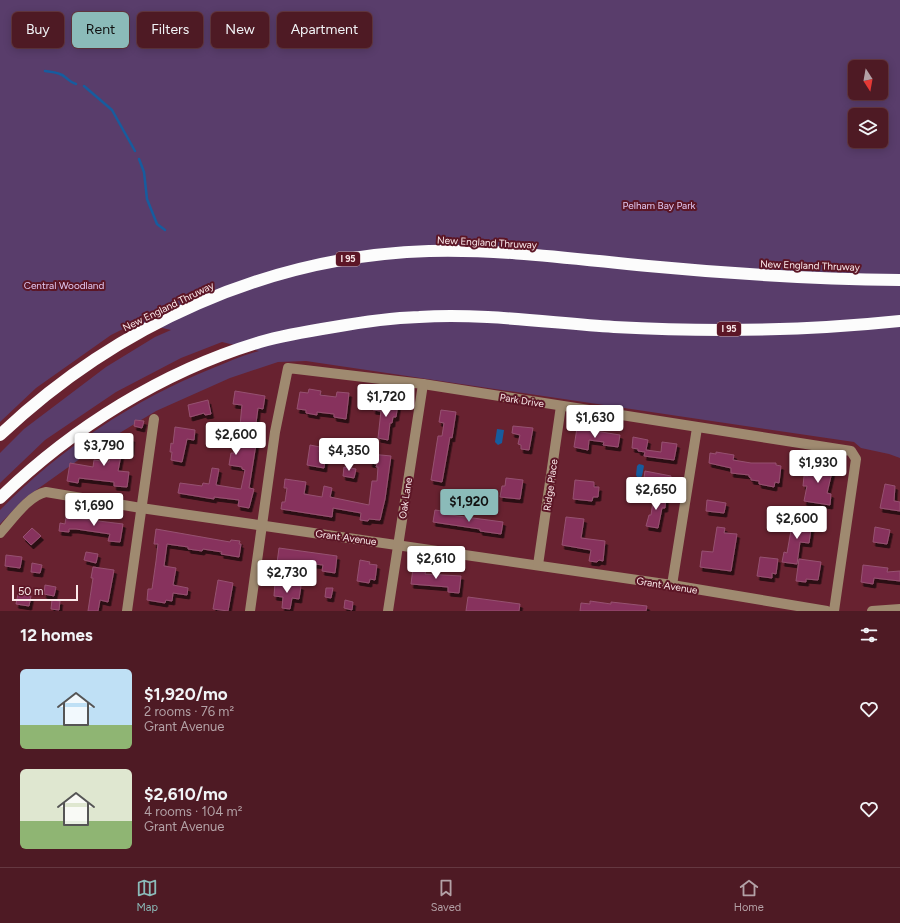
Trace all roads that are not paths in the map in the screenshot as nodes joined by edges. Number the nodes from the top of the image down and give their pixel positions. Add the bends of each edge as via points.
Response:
1 (900, 280) edge
2 (900, 321) edge
3 (423, 384) junction
4 (561, 406) junction
5 (154, 419) dead end
6 (697, 428) junction
7 (0, 435) edge
8 (0, 498) edge
9 (141, 508) junction
10 (262, 525) junction
11 (0, 533) edge
12 (398, 545) junction
13 (538, 565) junction
14 (672, 585) junction
15 (900, 608) edge
16 (127, 611) edge
17 (250, 611) edge
18 (388, 611) edge
19 (827, 611) edge
20 (834, 611) edge
21 (872, 611) edge

1 - 7 highway, New England Thruway / I 95 via 726,274 478,251 414,252 345,260 298,269 235,288 176,314 128,339 73,374
2 - 8 highway, I 95 via 808,328 709,330 613,327 469,316 378,320 299,333 260,342 219,357 141,393 59,446
3 - 4 street, Park Drive
3 - 10 street, Park Drive via 288,368 275,432
3 - 12 street, Oak Lane
4 - 6 street, Park Drive via 655,419
4 - 13 street, Ridge Place
5 - 9 street
6 - 14 street
6 - 20 street, Park Drive via 851,451 856,459
9 - 10 street, Grant Avenue
9 - 11 street, Grant Avenue via 42,493 23,506
9 - 16 street
10 - 12 street, Grant Avenue
10 - 17 street
12 - 13 street, Grant Avenue
12 - 18 street, Oak Lane
13 - 14 street, Grant Avenue
14 - 19 street, Grant Avenue
15 - 21 street

